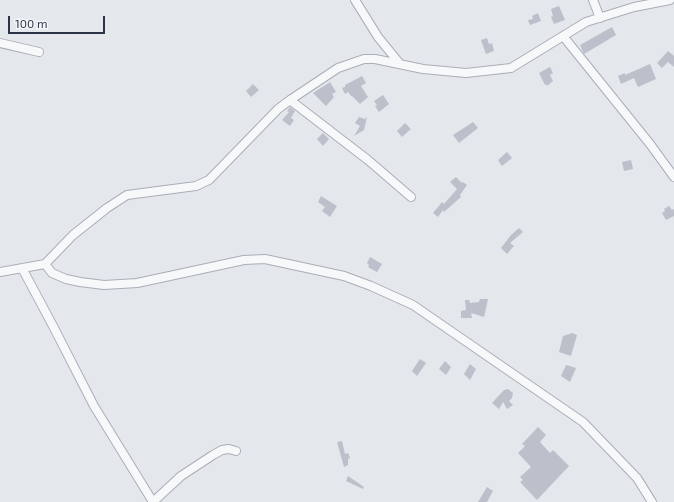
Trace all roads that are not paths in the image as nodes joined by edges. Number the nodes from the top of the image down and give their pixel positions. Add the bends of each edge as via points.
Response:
1 (355, 0) edge
2 (593, 0) edge
3 (670, 0) edge
4 (600, 18) junction
5 (563, 36) junction
6 (0, 43) edge
7 (39, 52) dead end
8 (400, 64) junction
9 (290, 100) junction
10 (674, 177) edge
11 (411, 197) dead end
12 (45, 264) junction
13 (22, 268) junction
14 (0, 272) edge
15 (236, 451) dead end
16 (153, 502) edge
17 (652, 502) edge

1 - 8 street via 378,37
2 - 4 street
3 - 4 street via 634,7
4 - 5 street via 586,22
5 - 8 street via 511,68 466,73
5 - 10 street
6 - 7 street
8 - 9 street via 375,59 353,62 327,74
9 - 11 street
9 - 12 street via 209,180 196,186 127,195 73,235
12 - 13 street
12 - 17 street via 52,272 66,279 104,286 137,283 244,260 265,259 332,274 371,286 413,305 583,422 637,478
13 - 14 street
13 - 16 street via 94,406
15 - 16 street via 222,450 213,455 182,476

